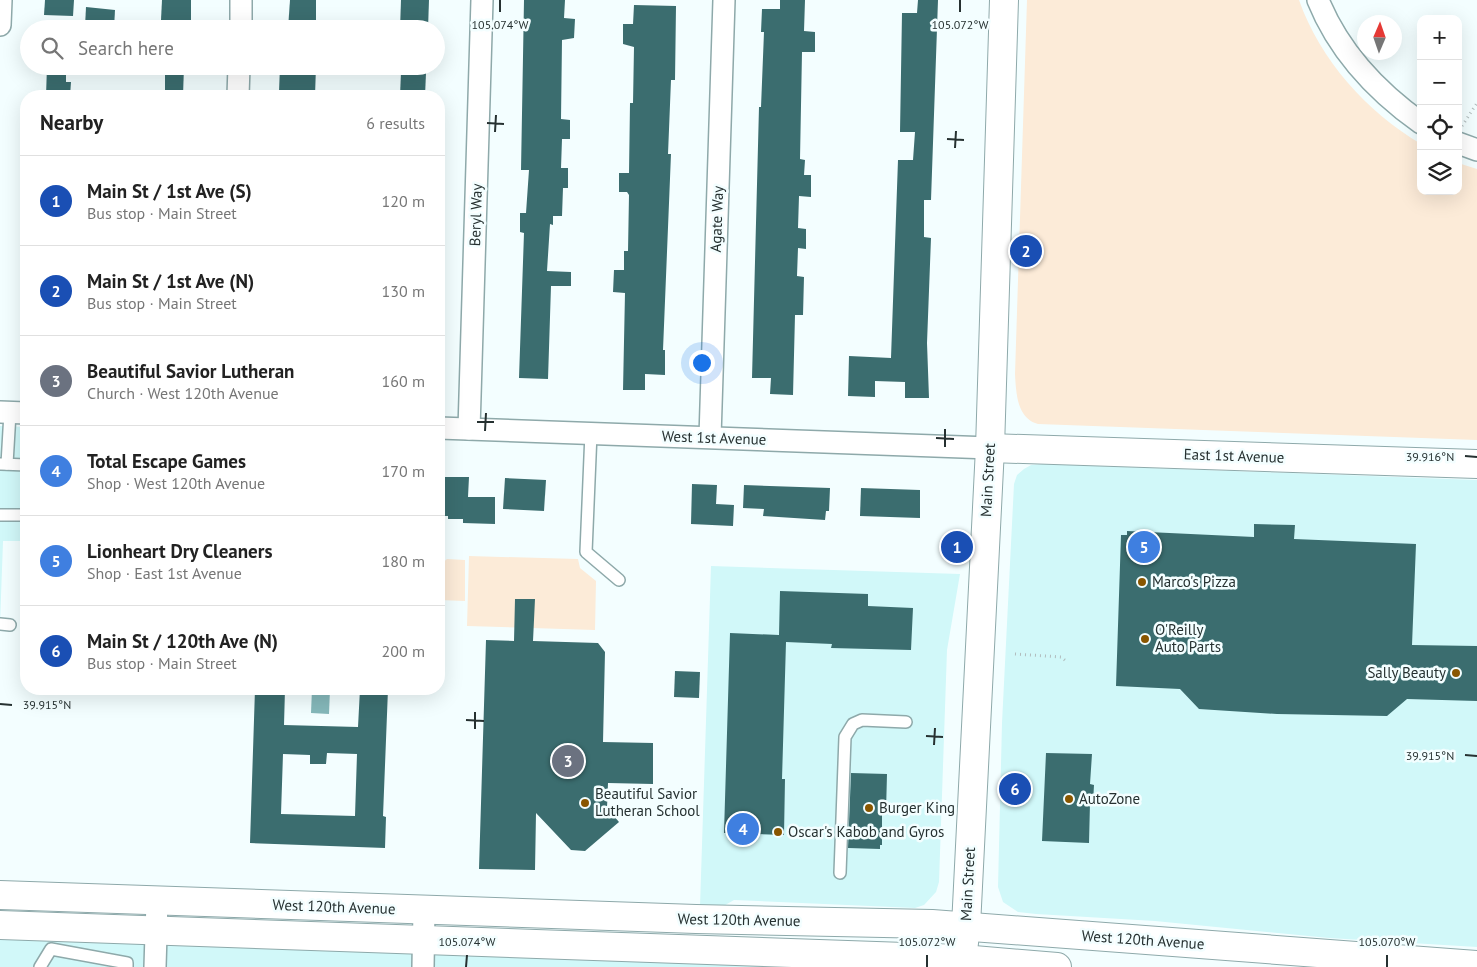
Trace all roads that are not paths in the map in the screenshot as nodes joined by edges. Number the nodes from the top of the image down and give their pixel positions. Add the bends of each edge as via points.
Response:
1 (1, 0) edge
2 (242, 0) edge
3 (482, 0) edge
4 (724, 0) edge
5 (1004, 0) edge
6 (1318, 0) edge
7 (241, 20) edge
8 (0, 25) edge
9 (239, 75) edge
10 (238, 90) edge
11 (1417, 120) edge
12 (1462, 144) edge
13 (1477, 150) edge
14 (12, 413) edge
15 (445, 428) edge
16 (469, 429) junction
17 (591, 433) junction
18 (710, 438) junction
19 (990, 448) junction
20 (4, 464) edge
21 (1477, 464) edge
22 (20, 465) edge
23 (0, 515) edge
24 (20, 516) edge
25 (619, 580) dead end
26 (906, 722) dead end
27 (840, 873) dead end
28 (0, 895) edge
29 (157, 901) junction
30 (424, 910) junction
31 (0, 925) edge
32 (966, 926) junction
33 (156, 930) junction
34 (423, 954) edge
35 (694, 959) edge
36 (962, 964) edge
37 (1477, 965) edge
38 (40, 967) edge
39 (127, 967) edge
40 (155, 967) edge
41 (1057, 967) edge

1 - 8 street
2 - 7 street
3 - 16 street, Beryl Way
4 - 18 street, Agate Way
5 - 19 main road, Main Street
6 - 11 street via 1328,23 1350,57 1383,94
9 - 10 street
12 - 13 street
14 - 20 lane
15 - 16 street, West 1st Avenue
16 - 17 street, West 1st Avenue
17 - 18 street, West 1st Avenue
17 - 25 lane via 586,552
18 - 19 street, West 1st Avenue
19 - 21 main road, East 1st Avenue
19 - 32 main road, Main Street
20 - 22 lane
23 - 24 lane
26 - 27 lane via 862,720 853,724 845,737
28 - 29 main road, West 120th Avenue
29 - 30 main road, West 120th Avenue
29 - 33 street
30 - 32 main road, West 120th Avenue
30 - 34 street
31 - 33 main road, West 120th Avenue
32 - 36 main road, Main Street
32 - 37 main road, West 120th Avenue
33 - 34 main road, West 120th Avenue
33 - 40 street
34 - 35 main road, West 120th Avenue
35 - 36 main road, West 120th Avenue
36 - 41 main road, West 120th Avenue
38 - 39 lane via 51,949 127,963

